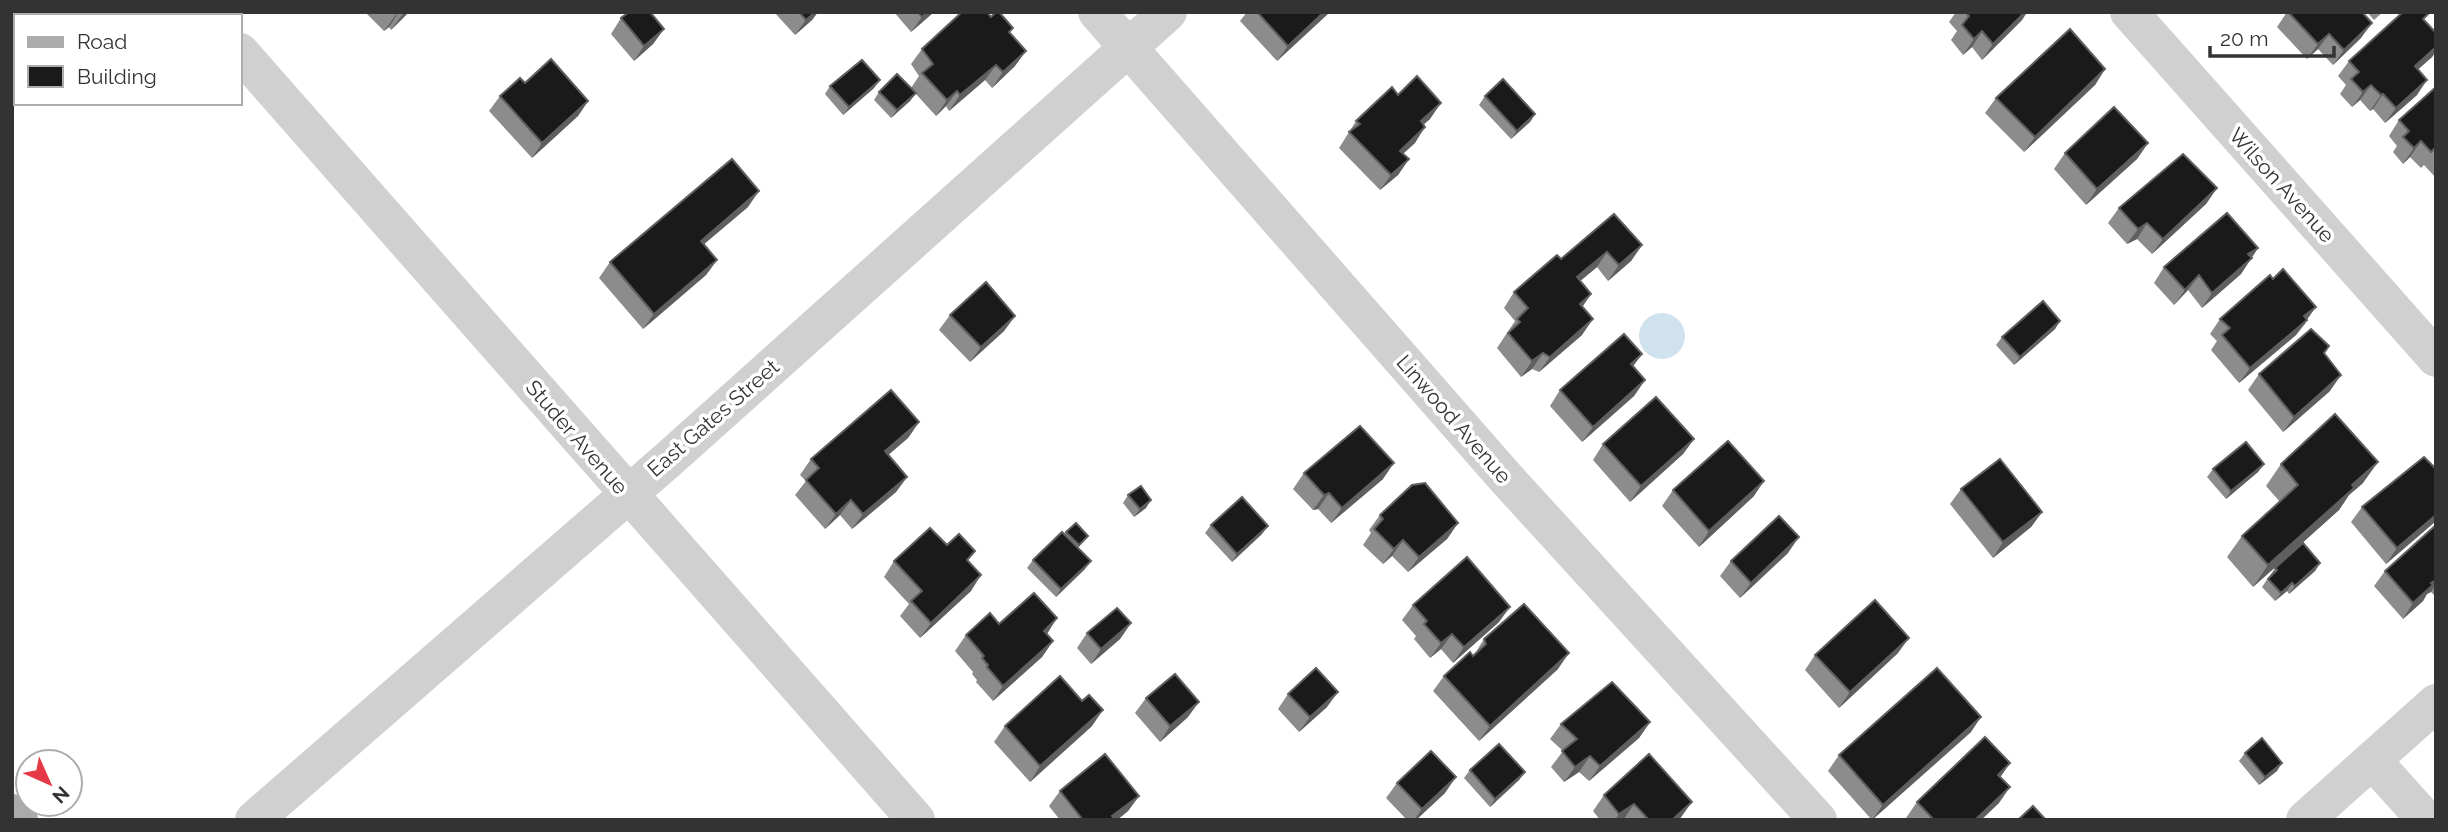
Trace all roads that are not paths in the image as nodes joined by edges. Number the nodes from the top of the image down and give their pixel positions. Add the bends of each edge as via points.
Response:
1 (1097, 12) edge
2 (1168, 12) edge
3 (2129, 12) edge
4 (1128, 48) junction
5 (242, 54) edge
6 (2436, 358) edge
7 (627, 494) junction
8 (2436, 703) edge
9 (2372, 760) junction
10 (12, 813) edge
11 (19, 820) edge
12 (254, 820) edge
13 (916, 820) edge
14 (1818, 820) edge
15 (2305, 820) edge
16 (2426, 820) edge

1 - 4 street, Linwood Avenue
2 - 4 street, East Gates Street
3 - 6 street, Wilson Avenue
4 - 7 street, East Gates Street
4 - 14 street, Linwood Avenue via 1505,477
5 - 7 street, Studer Avenue
7 - 12 street, East Gates Street
7 - 13 street, Studer Avenue
8 - 9 street
9 - 15 street
9 - 16 street
10 - 11 main road

